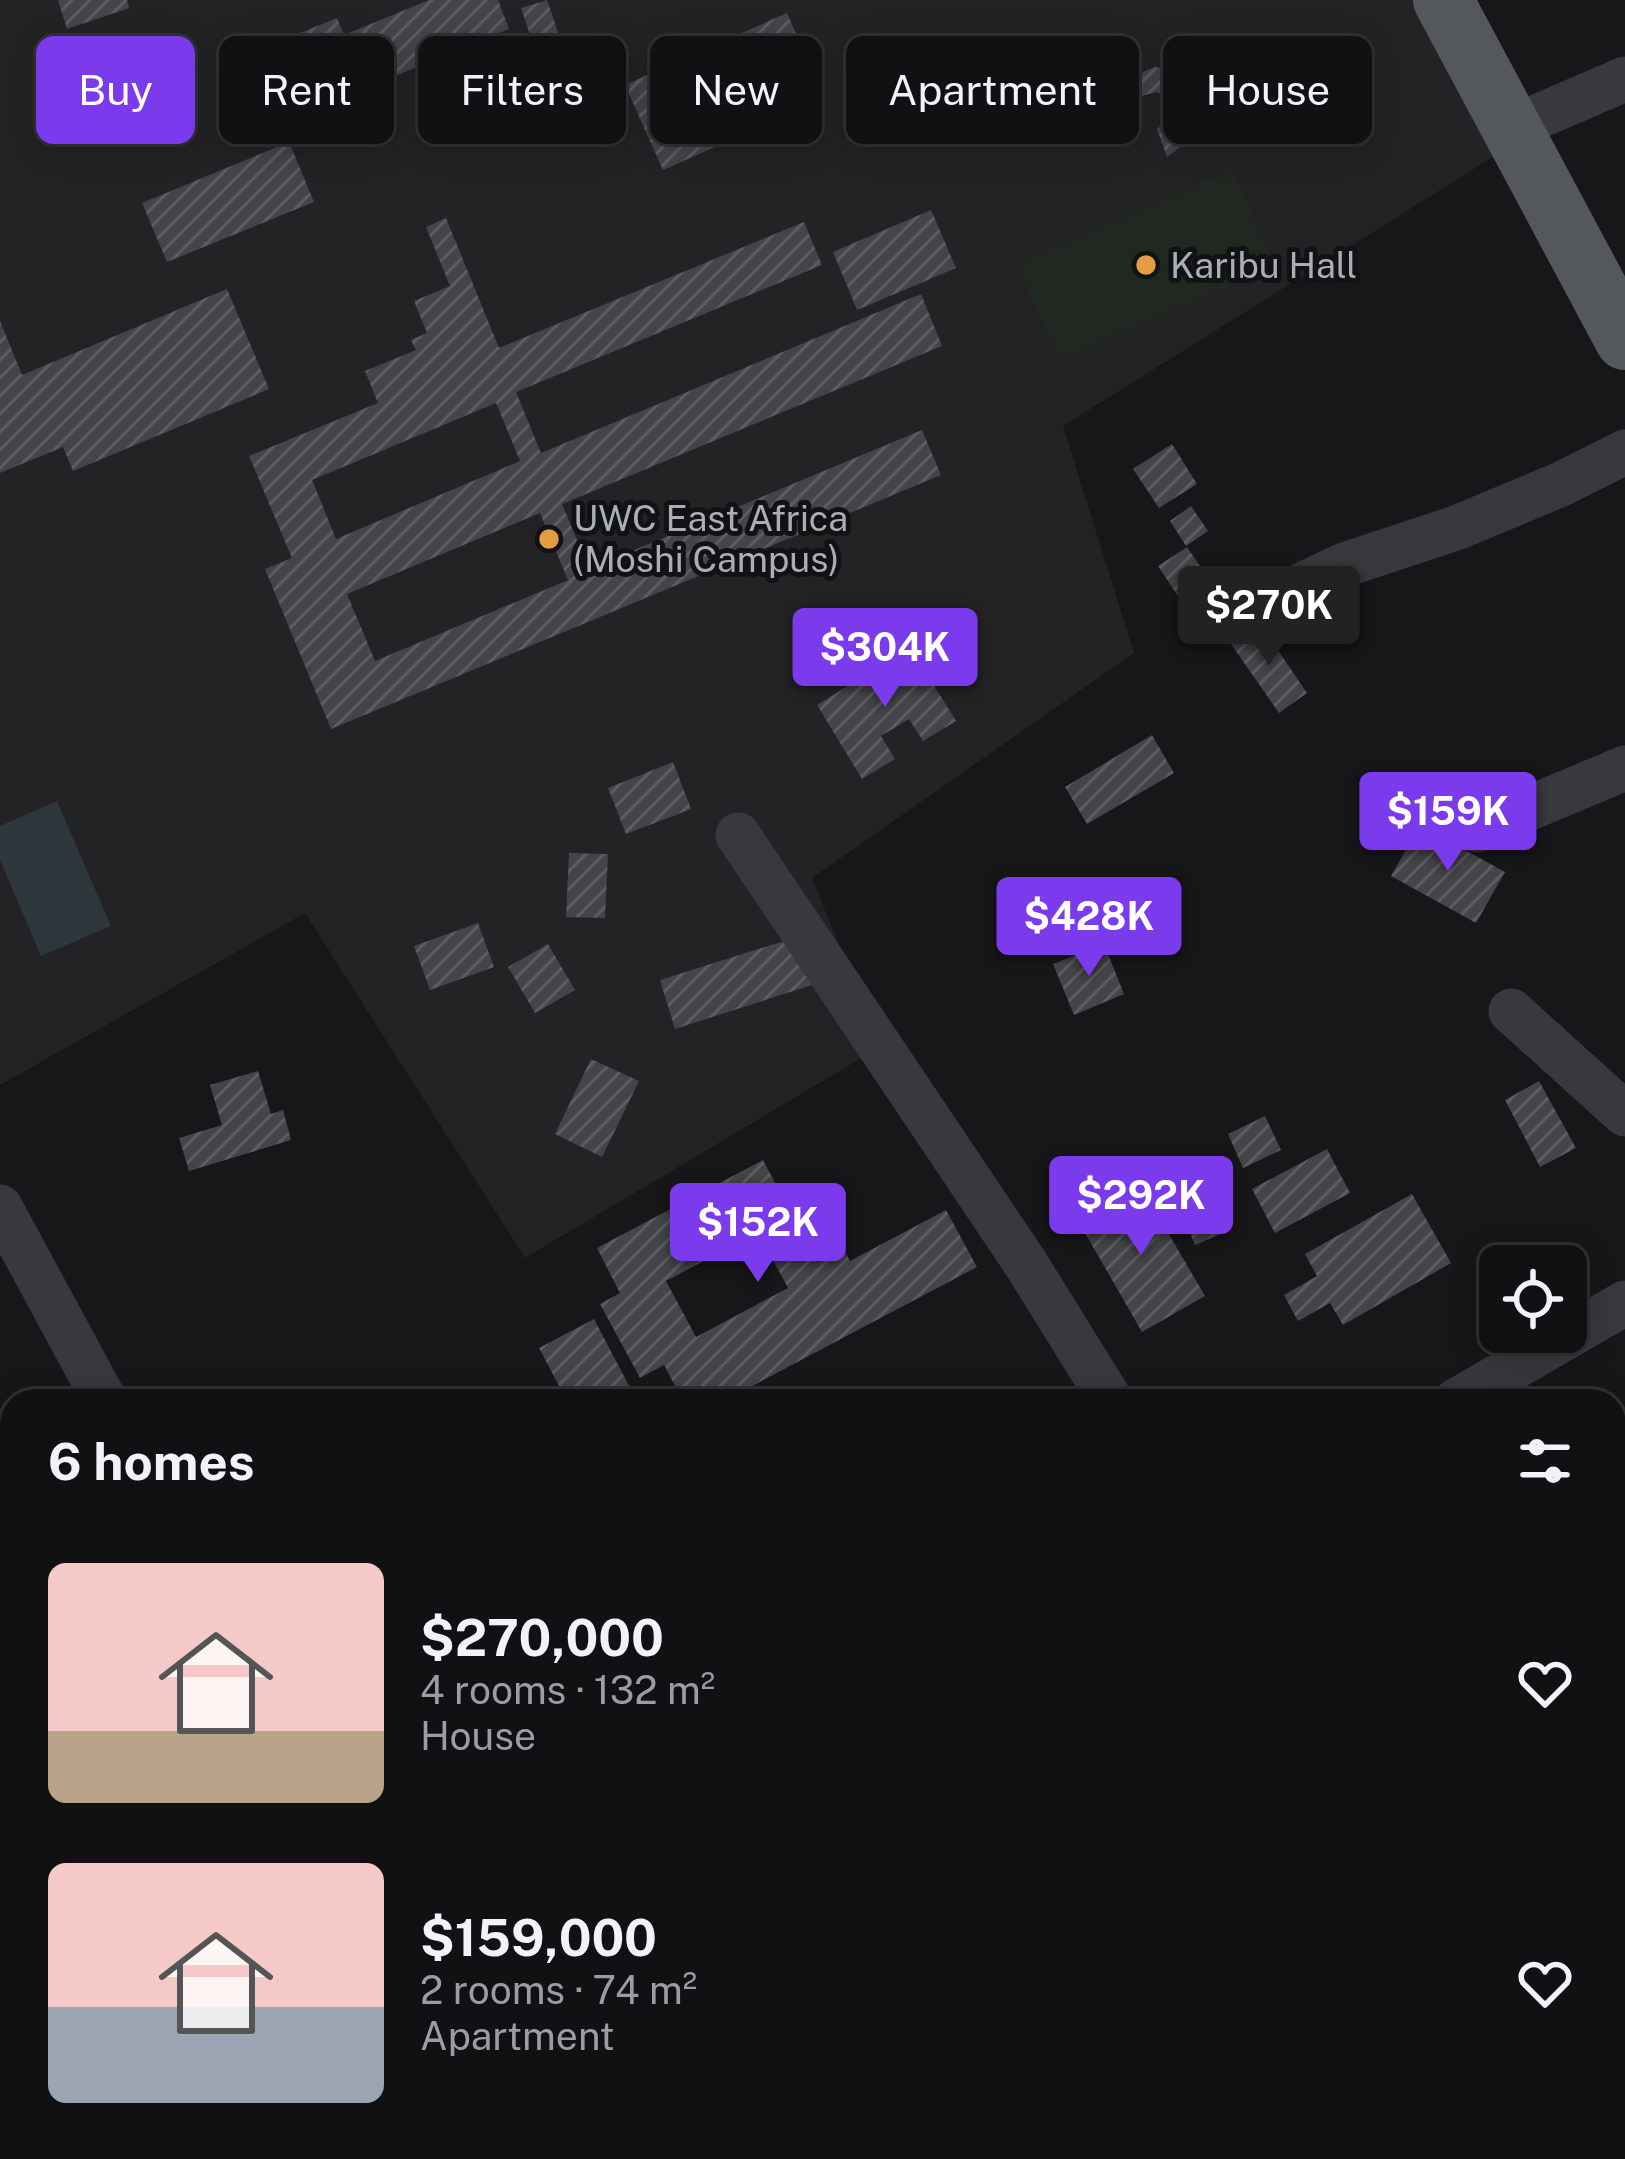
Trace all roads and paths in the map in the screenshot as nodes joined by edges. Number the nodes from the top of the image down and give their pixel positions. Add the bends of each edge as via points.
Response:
1 (1443, 0) edge
2 (1625, 80) edge
3 (1511, 128) junction
4 (1625, 340) edge
5 (1625, 452) edge
6 (1245, 612) dead end
7 (1625, 768) edge
8 (1477, 830) dead end
9 (738, 835) dead end
10 (1510, 1011) dead end
11 (1625, 1114) edge
12 (0, 1207) edge
13 (1625, 1303) edge
14 (99, 1389) edge
15 (1104, 1389) edge
16 (1477, 1389) edge

1 - 3 main road
2 - 3 street
3 - 4 main road
5 - 6 street
7 - 8 street
9 - 15 street
10 - 11 street
12 - 14 street
13 - 16 street

